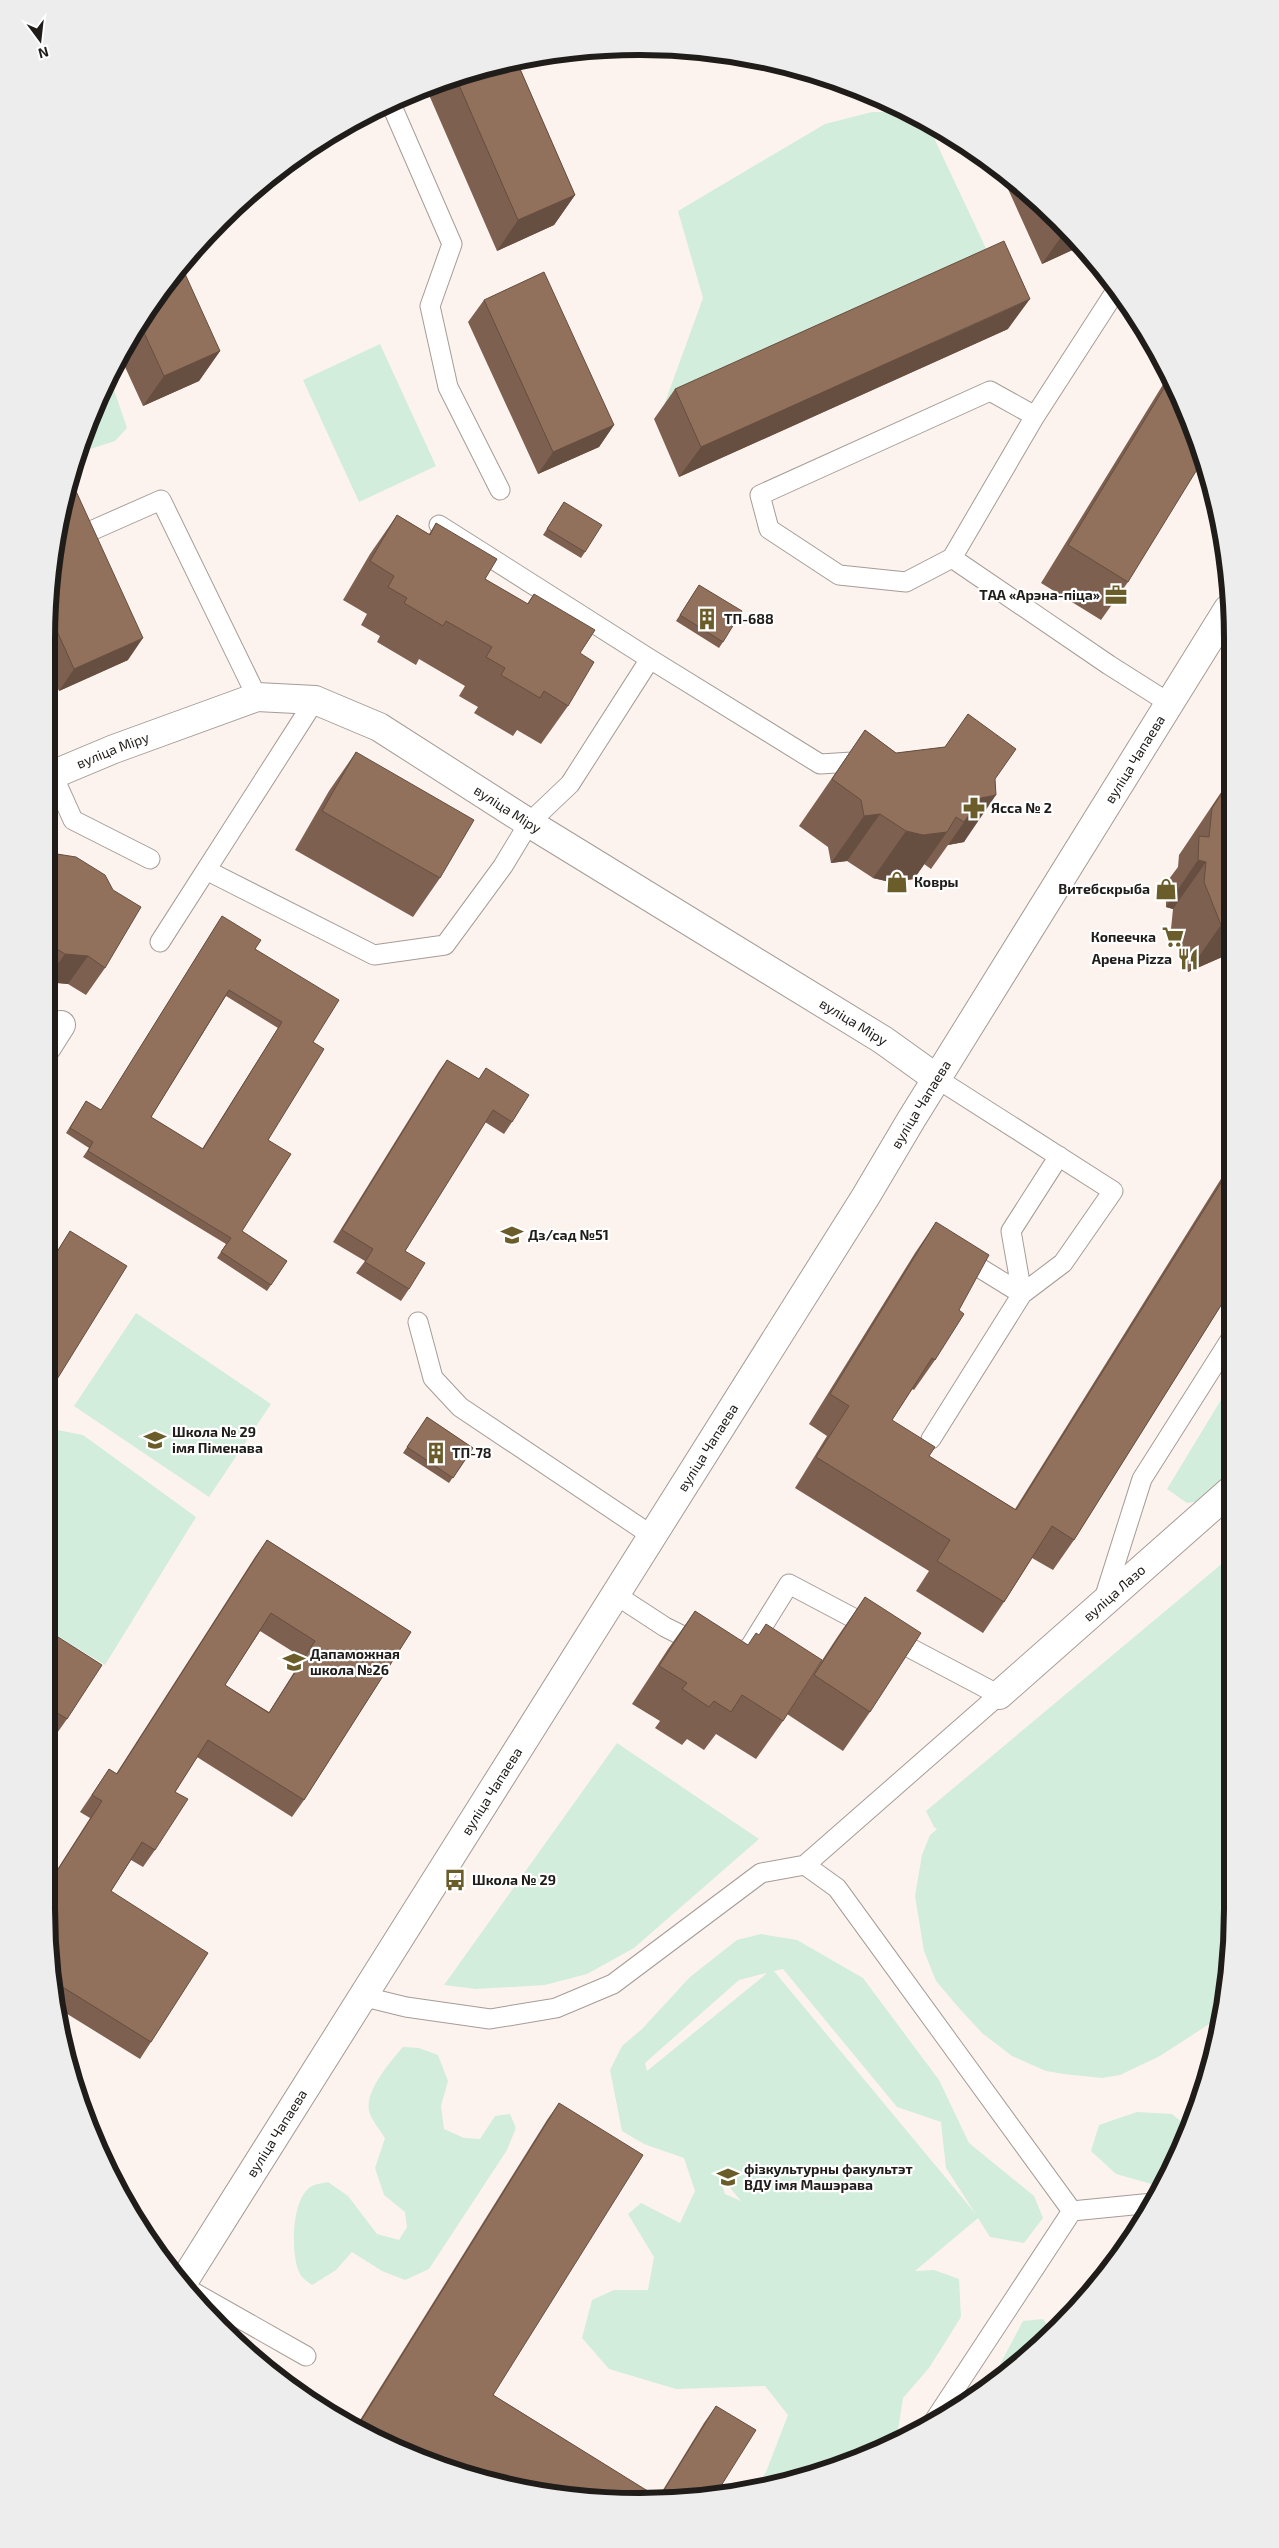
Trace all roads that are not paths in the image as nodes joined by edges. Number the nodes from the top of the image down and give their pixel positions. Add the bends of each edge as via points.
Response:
1 (393, 109) edge
2 (1112, 297) edge
3 (1035, 416) junction
4 (500, 490) dead end
5 (439, 525) edge
6 (93, 530) edge
7 (952, 558) junction
8 (1223, 616) edge
9 (650, 659) junction
10 (257, 697) junction
11 (315, 700) junction
12 (1170, 703) junction
13 (883, 760) edge
14 (55, 769) edge
15 (55, 783) edge
16 (529, 823) junction
17 (150, 859) dead end
18 (206, 870) junction
19 (160, 942) dead end
20 (936, 1078) junction
21 (1059, 1156) junction
22 (975, 1265) edge
23 (1022, 1294) junction
24 (418, 1322) dead end
25 (1224, 1349) edge
26 (931, 1439) dead end
27 (1224, 1496) edge
28 (651, 1536) junction
29 (616, 1595) junction
30 (1103, 1603) junction
31 (999, 1695) junction
32 (805, 1865) junction
33 (361, 1996) junction
34 (1144, 2204) edge
35 (1072, 2211) junction
36 (186, 2277) edge
37 (204, 2298) edge
38 (306, 2356) dead end
39 (942, 2408) edge

1 - 4 lane via 452,244 430,306 448,387
2 - 3 lane
3 - 7 lane
3 - 7 lane via 990,391 760,495 769,529 839,575 906,582
5 - 9 lane
6 - 10 lane via 161,500
7 - 12 lane via 1109,666
8 - 12 street, вуліца Чапаева
9 - 13 lane via 820,764
9 - 16 lane via 570,784
10 - 11 street, вуліца Міру
10 - 14 street, вуліца Міру
11 - 16 street, вуліца Міру via 379,727
11 - 18 lane
12 - 20 street, вуліца Чапаева
15 - 17 lane via 73,820
16 - 18 lane via 503,866 445,945 374,955
16 - 20 street, вуліца Міру via 883,1040
18 - 19 lane
20 - 21 lane
20 - 28 street, вуліца Чапаева via 866,1196
21 - 23 lane via 1011,1231
21 - 23 lane via 1113,1191 1063,1263
22 - 23 lane
23 - 26 lane
24 - 28 lane via 433,1378 460,1408
25 - 30 lane via 1142,1479
27 - 30 street, вуліца Лазо
28 - 29 street, вуліца Чапаева
29 - 31 lane via 665,1627 721,1652 748,1650 789,1584
29 - 33 street, вуліца Чапаева
30 - 31 street, вуліца Лазо
31 - 32 lane
32 - 33 lane via 761,1873 614,1984 556,2008 490,2019 406,2007
32 - 35 lane via 837,1888
33 - 36 street, вуліца Чапаева
34 - 35 lane
35 - 39 lane
37 - 38 lane

